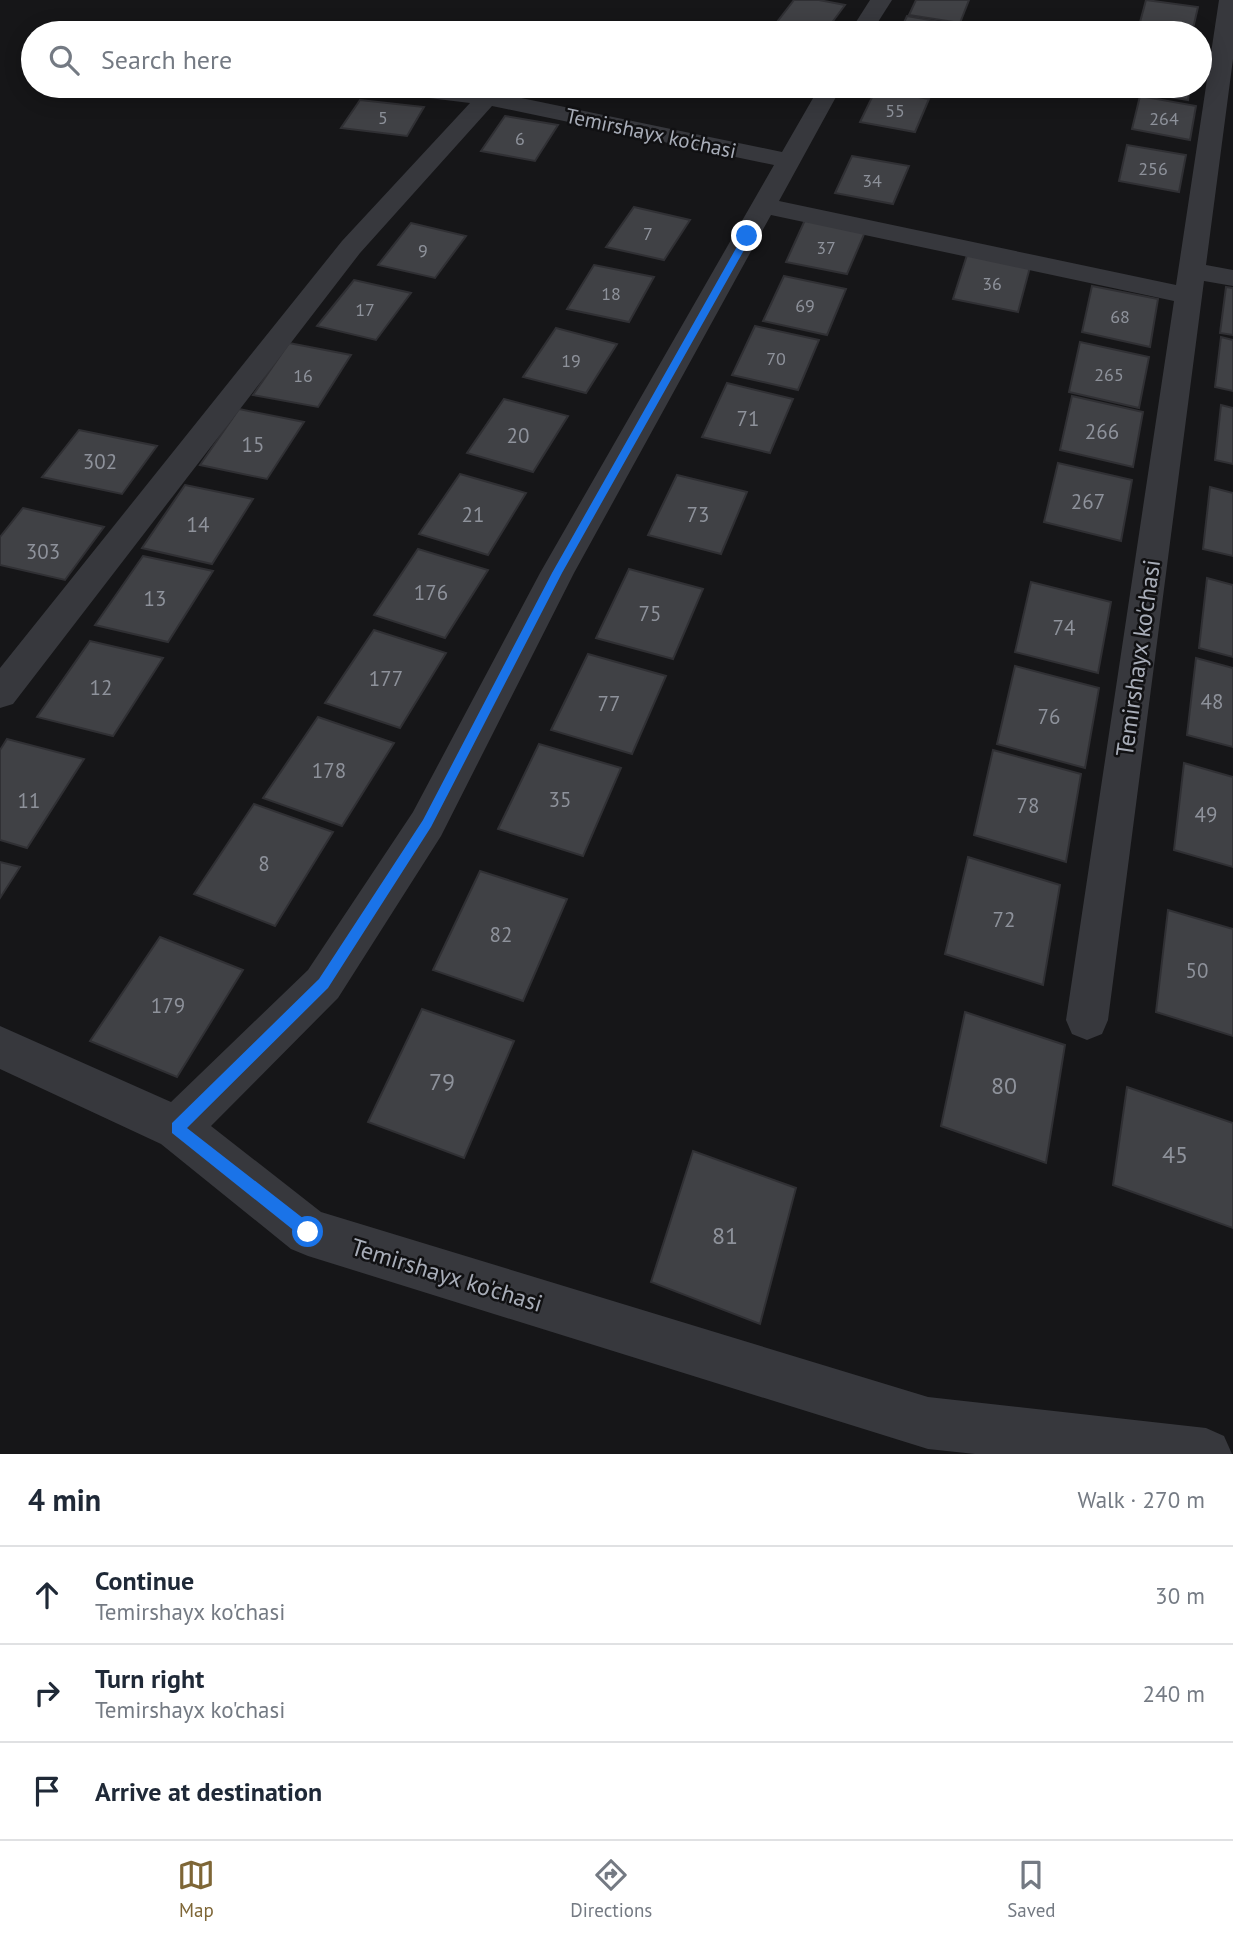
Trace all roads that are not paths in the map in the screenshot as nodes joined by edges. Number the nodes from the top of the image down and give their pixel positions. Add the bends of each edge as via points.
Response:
1 (881, 0) edge
2 (1230, 0) edge
3 (868, 21) edge
4 (487, 98) joint
5 (824, 98) edge
6 (789, 161) junction
7 (764, 206) junction
8 (1233, 278) edge
9 (1190, 283) junction
10 (0, 694) edge
11 (1087, 1020) dead end
12 (0, 1047) edge
13 (177, 1128) junction
14 (1206, 1454) edge

1 - 3 street
2 - 9 street, Temirshayx ko'chasi
4 - 6 street, Temirshayx ko'chasi
4 - 10 street via 351,247
5 - 6 street
6 - 7 street
7 - 9 street
7 - 13 street via 557,573 427,824 323,984
8 - 9 street
9 - 11 street, Temirshayx ko'chasi
12 - 13 street, Temirshayx ko'chasi
13 - 14 street, Temirshayx ko'chasi via 308,1232 928,1423

